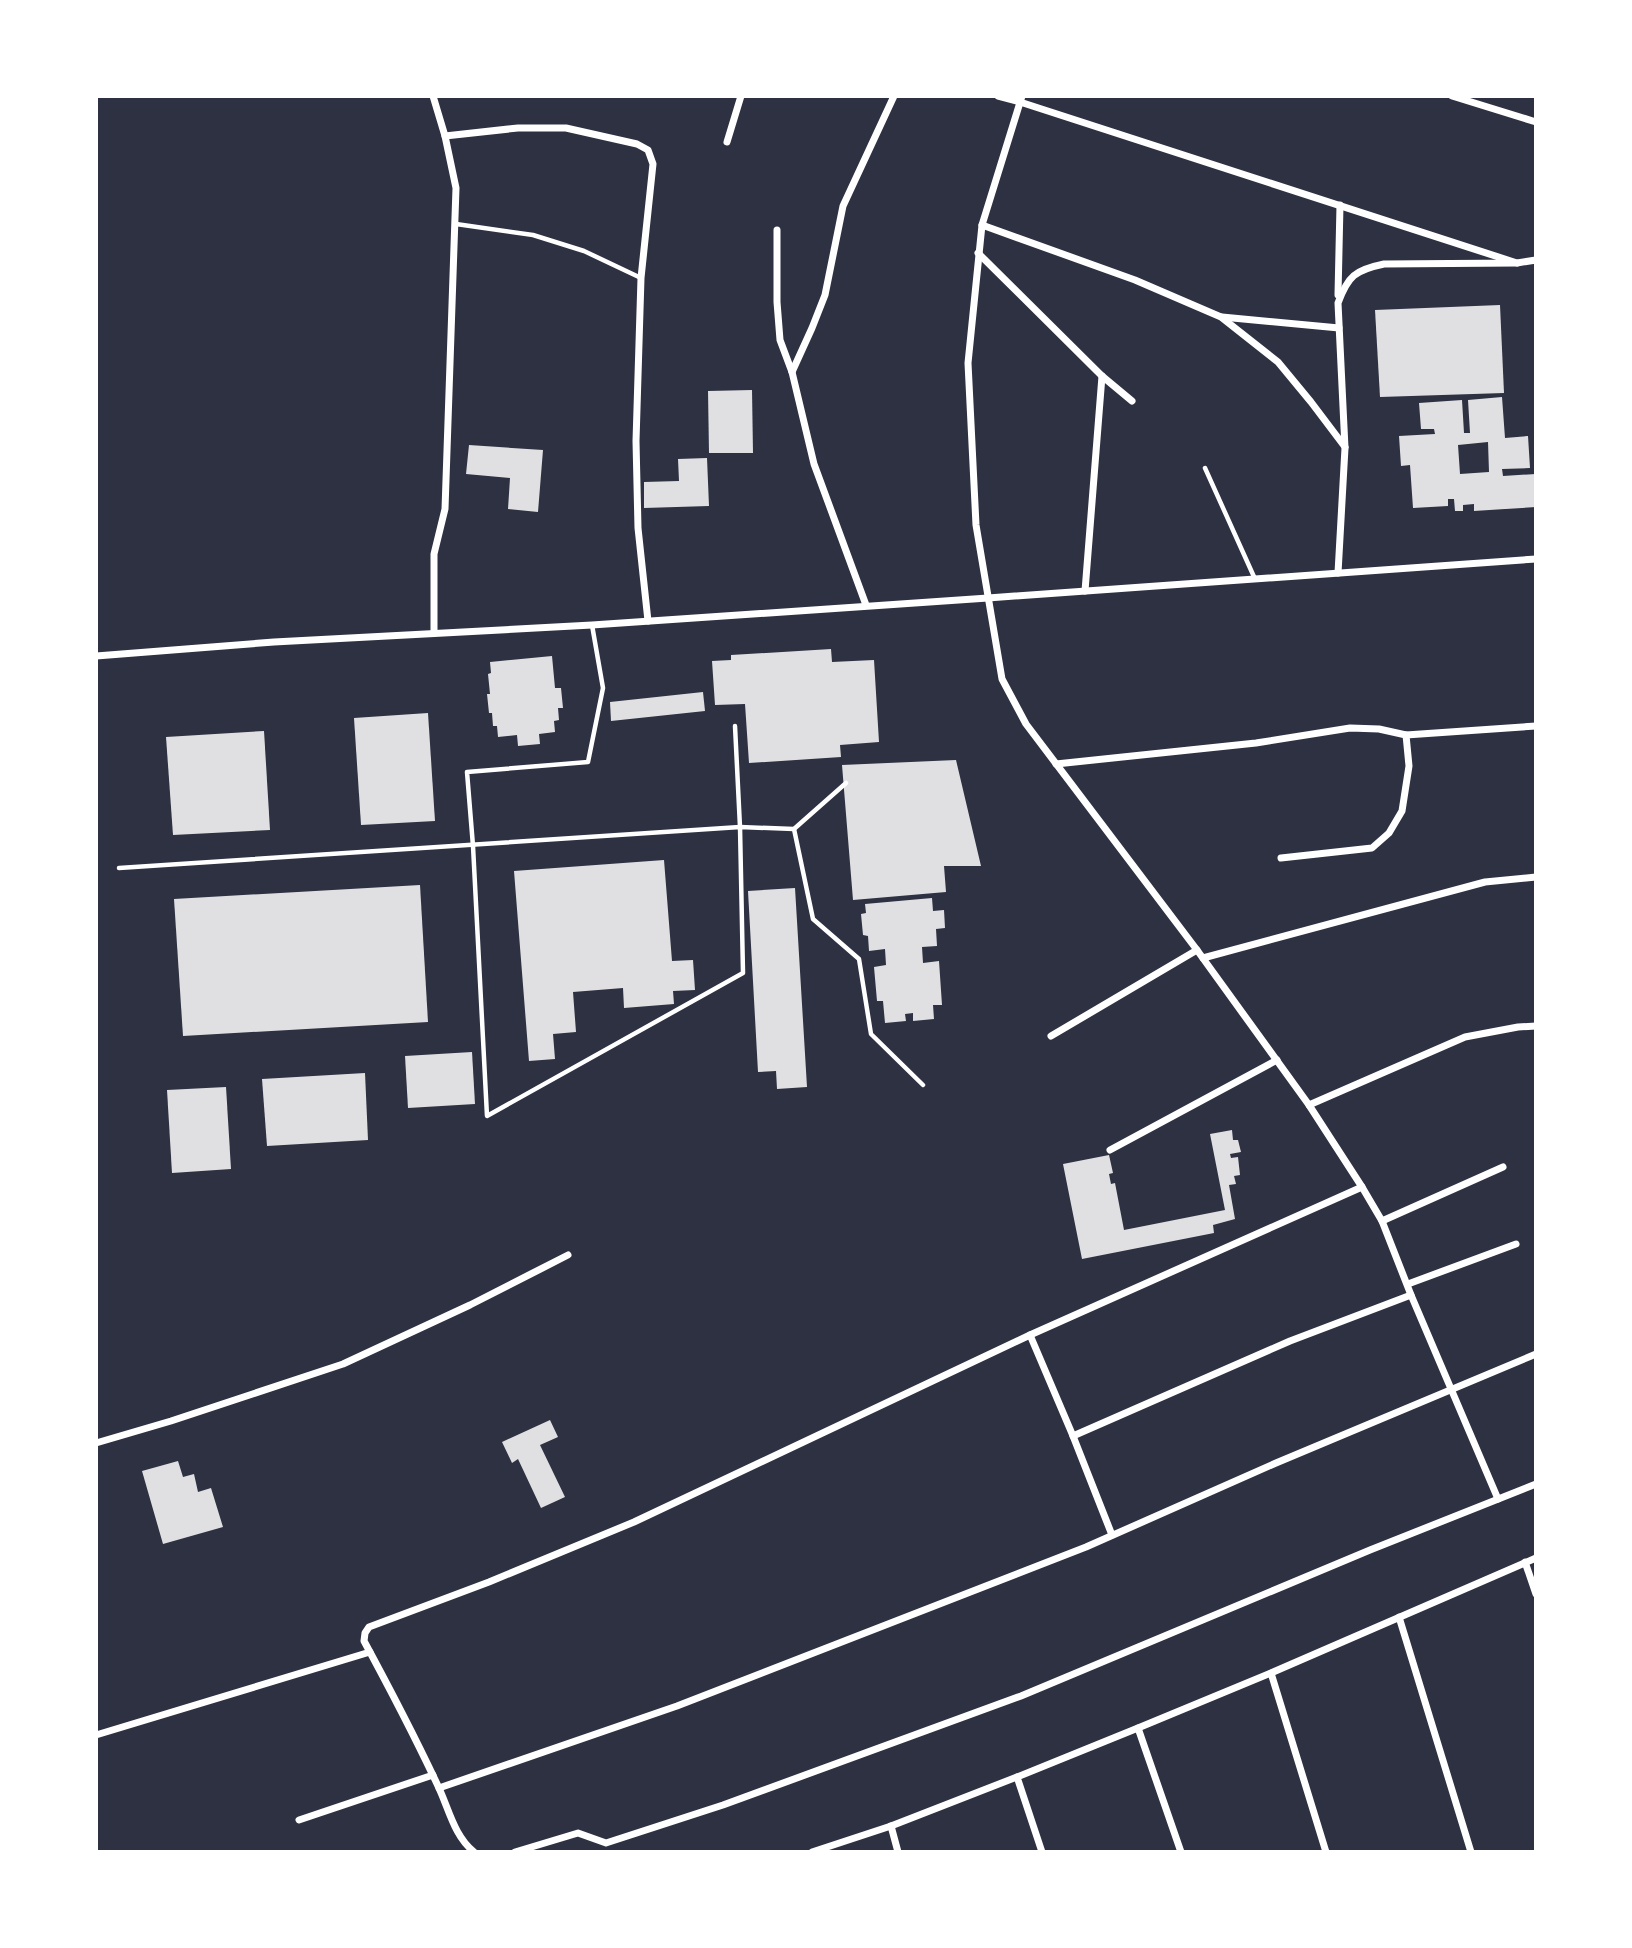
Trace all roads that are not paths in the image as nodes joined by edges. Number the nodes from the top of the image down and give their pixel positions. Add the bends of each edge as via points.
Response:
1 (433, 96) edge
2 (741, 96) edge
3 (894, 96) edge
4 (998, 96) edge
5 (1452, 96) edge
6 (1021, 99) edge
7 (1536, 122) edge
8 (445, 136) junction
9 (727, 142) dead end
10 (1340, 205) junction
11 (456, 224) junction
12 (982, 225) junction
13 (778, 230) dead end
14 (978, 253) junction
15 (1536, 260) edge
16 (1517, 263) junction
17 (641, 278) junction
18 (1338, 303) junction
19 (1221, 317) junction
20 (1339, 328) junction
21 (792, 372) junction
22 (1102, 376) junction
23 (1132, 401) dead end
24 (1345, 448) junction
25 (1205, 468) dead end
26 (1536, 559) edge
27 (1338, 573) junction
28 (1255, 579) junction
29 (1086, 591) junction
30 (988, 598) junction
31 (866, 605) junction
32 (648, 621) junction
33 (592, 625) junction
34 (433, 633) junction
35 (96, 656) edge
36 (735, 726) dead end
37 (1536, 726) edge
38 (1406, 735) junction
39 (1056, 764) junction
40 (846, 783) dead end
41 (740, 827) junction
42 (794, 829) junction
43 (473, 846) junction
44 (1281, 858) dead end
45 (119, 868) dead end
46 (1536, 877) edge
47 (1197, 950) junction
48 (1203, 958) junction
49 (1536, 1026) edge
50 (1051, 1037) dead end
51 (1277, 1060) junction
52 (923, 1085) dead end
53 (1309, 1105) junction
54 (1110, 1150) dead end
55 (1503, 1167) dead end
56 (1362, 1186) junction
57 (1382, 1221) junction
58 (1517, 1244) dead end
59 (568, 1255) dead end
60 (1408, 1284) junction
61 (1411, 1295) junction
62 (1030, 1335) junction
63 (1536, 1354) edge
64 (1452, 1389) junction
65 (1073, 1436) junction
66 (96, 1443) edge
67 (1536, 1484) edge
68 (1498, 1499) junction
69 (1112, 1535) junction
70 (1536, 1558) edge
71 (1525, 1562) junction
72 (1536, 1594) edge
73 (1399, 1617) junction
74 (370, 1652) junction
75 (1271, 1673) junction
76 (1138, 1728) junction
77 (96, 1735) edge
78 (433, 1775) junction
79 (1017, 1777) junction
80 (439, 1788) junction
81 (299, 1820) dead end
82 (891, 1826) junction
83 (606, 1843) junction
84 (474, 1852) edge
85 (515, 1852) edge
86 (609, 1852) edge
87 (812, 1852) edge
88 (898, 1852) edge
89 (1042, 1852) edge
90 (1181, 1852) edge
91 (1326, 1852) edge
92 (1471, 1852) edge

1 - 8 street
2 - 9 street
3 - 21 street via 844,206 825,295
4 - 6 street
5 - 7 street
6 - 10 street
6 - 12 street
8 - 11 street via 456,188
8 - 17 street via 566,128 648,150 653,164
10 - 16 street
10 - 18 street
11 - 17 lane via 533,235 584,251
11 - 34 street via 445,509 433,554
12 - 14 street
12 - 19 street via 1135,280
13 - 21 street via 780,340
14 - 22 street
14 - 30 street via 968,363 976,525
15 - 16 street
16 - 18 street via 1368,267 1354,274
17 - 32 street via 636,441 638,528
18 - 20 street
19 - 20 street
19 - 24 street via 1278,362
20 - 24 street
21 - 31 street via 814,464
22 - 23 street
22 - 29 street
24 - 27 street
25 - 28 lane
26 - 27 street
27 - 28 street
28 - 29 street
29 - 30 street
30 - 31 street
30 - 39 street via 1002,678 1026,724
31 - 32 street
32 - 33 street
33 - 34 street
33 - 43 lane via 603,688 587,762 467,772
34 - 35 street
36 - 41 lane
37 - 38 street
38 - 39 street via 1350,728
38 - 44 street via 1409,766 1402,811 1389,833 1372,848
39 - 47 street
40 - 42 lane
41 - 42 lane
41 - 43 lane
41 - 43 lane via 743,972 487,1116
42 - 52 lane via 813,919 859,959 871,1034
43 - 45 lane
46 - 48 street via 1485,882
47 - 48 street
47 - 50 street
48 - 51 street
49 - 53 street via 1465,1037
51 - 53 street
51 - 54 street
53 - 56 street
55 - 57 street
56 - 57 street
56 - 62 street
57 - 60 street
58 - 60 street
59 - 66 street via 343,1364
60 - 61 street
61 - 64 street
61 - 65 street via 1290,1341
62 - 65 street
62 - 74 street via 634,1522 369,1627 364,1641
63 - 64 street
64 - 68 street
64 - 69 street
65 - 69 street
67 - 68 street
68 - 83 street via 1021,1696
69 - 80 street via 677,1706
70 - 71 street
71 - 72 street
71 - 73 street
73 - 75 street
73 - 92 street
74 - 77 street
74 - 78 street
75 - 76 street
75 - 91 street
76 - 79 street
76 - 90 street
78 - 80 street
78 - 81 street
79 - 82 street
79 - 89 street
80 - 84 street via 456,1830
82 - 87 street
82 - 88 street
83 - 85 street via 578,1833
83 - 86 street

